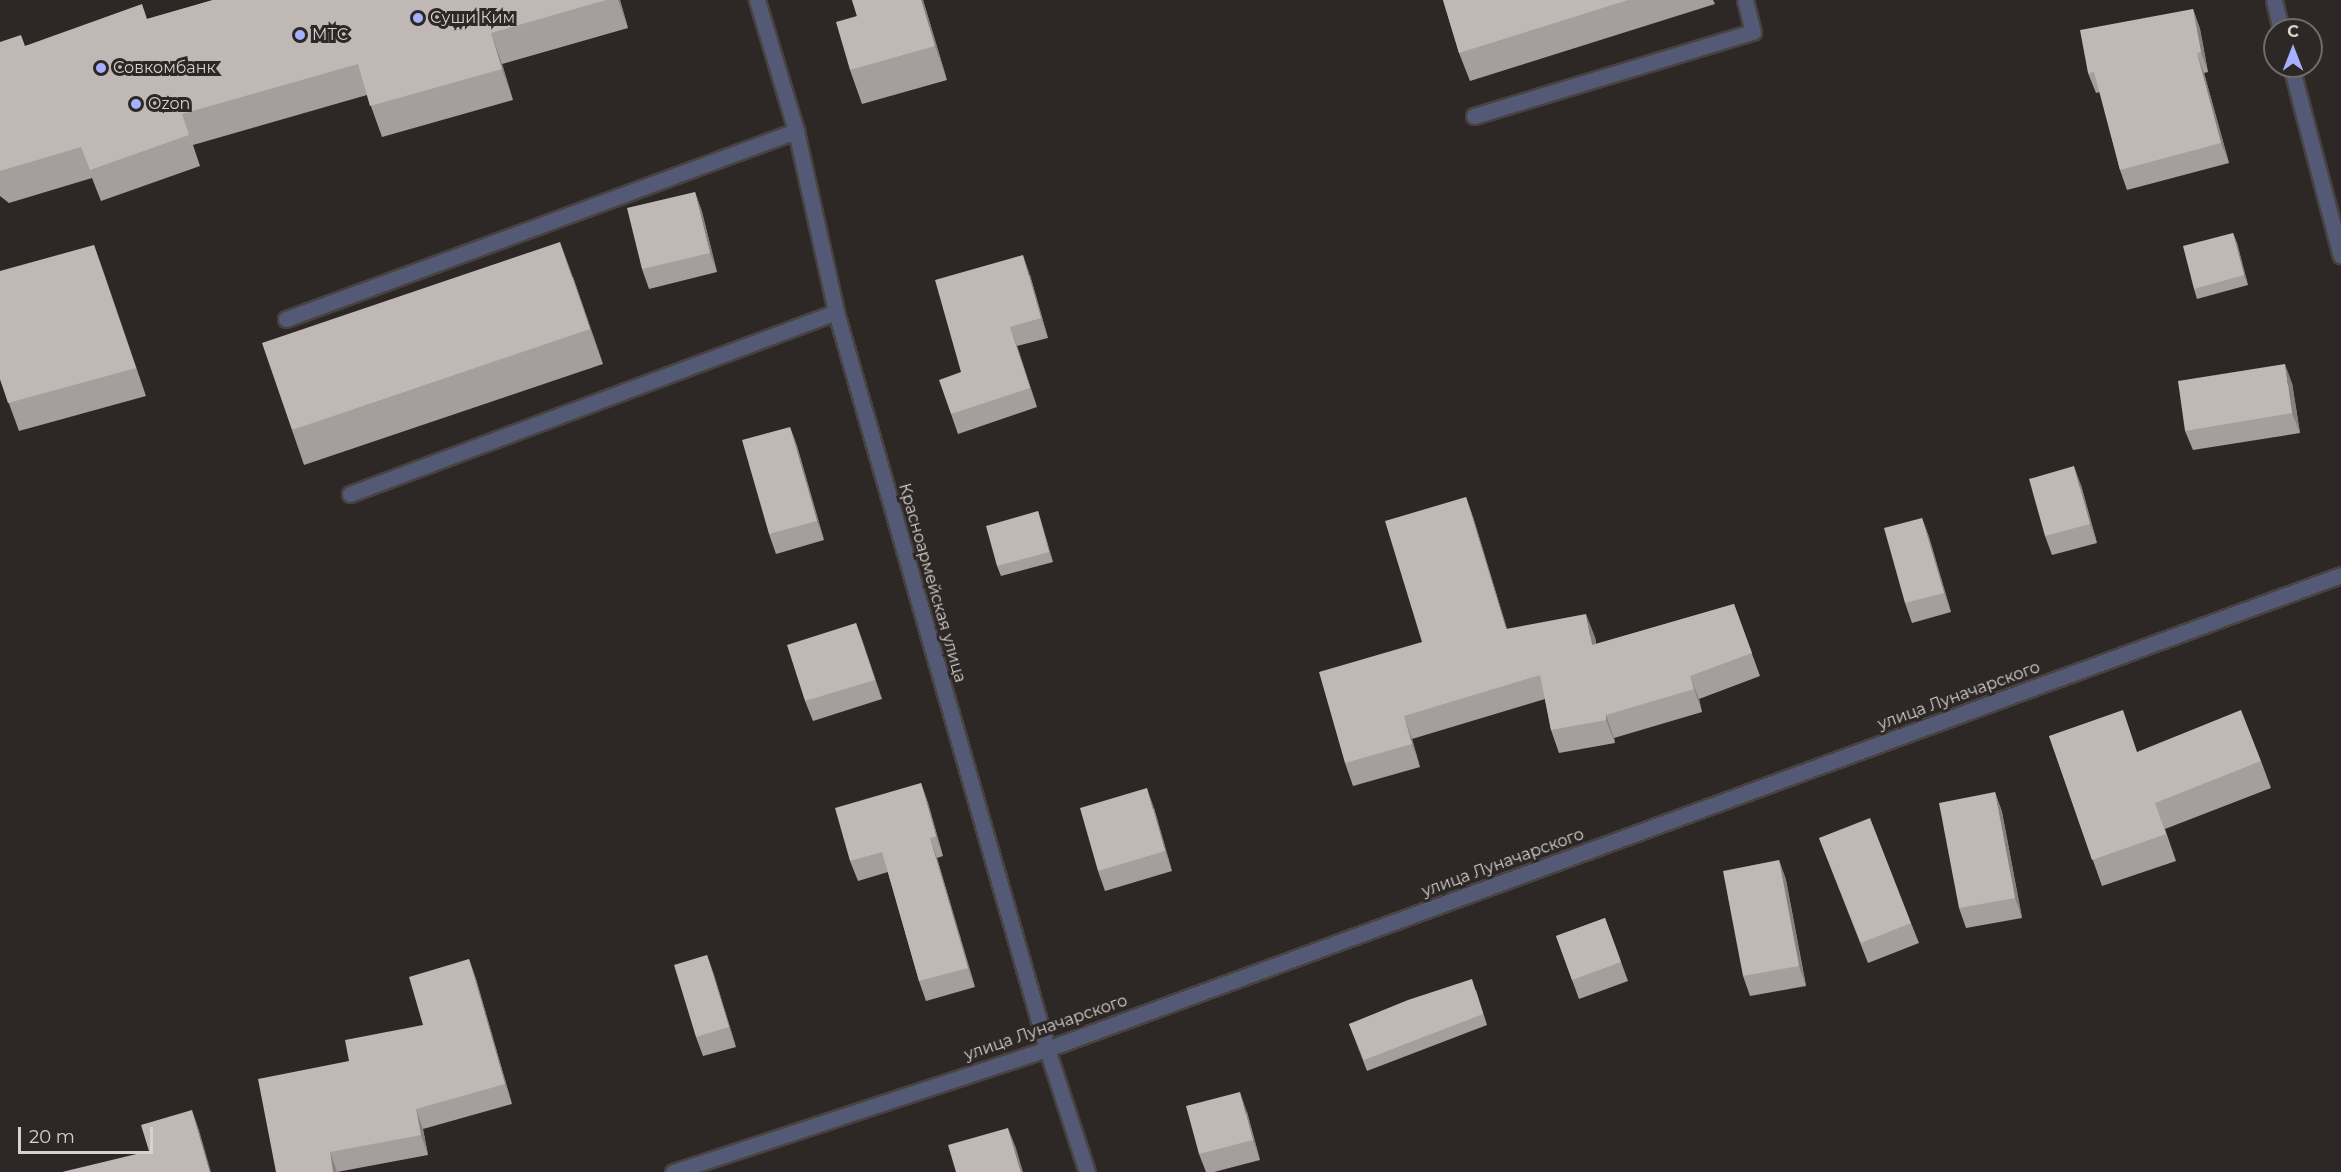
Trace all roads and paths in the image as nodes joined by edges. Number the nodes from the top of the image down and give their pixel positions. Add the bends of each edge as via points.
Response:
1 (757, 0) edge
2 (1745, 0) edge
3 (2274, 0) edge
4 (2279, 18) edge
5 (2294, 78) edge
6 (1474, 116) dead end
7 (796, 131) junction
8 (2341, 256) edge
9 (836, 312) junction
10 (286, 319) dead end
11 (350, 494) dead end
12 (2341, 575) edge
13 (1047, 1049) junction
14 (673, 1172) edge
15 (1087, 1172) edge

1 - 7 street, Красноармейская улица
2 - 6 street via 1753,32
3 - 4 street
5 - 8 street
7 - 9 street, Красноармейская улица
7 - 10 street
9 - 11 street
9 - 13 street, Красноармейская улица
12 - 13 street, улица Луначарского
13 - 14 street, улица Луначарского
13 - 15 street, Красноармейская улица

